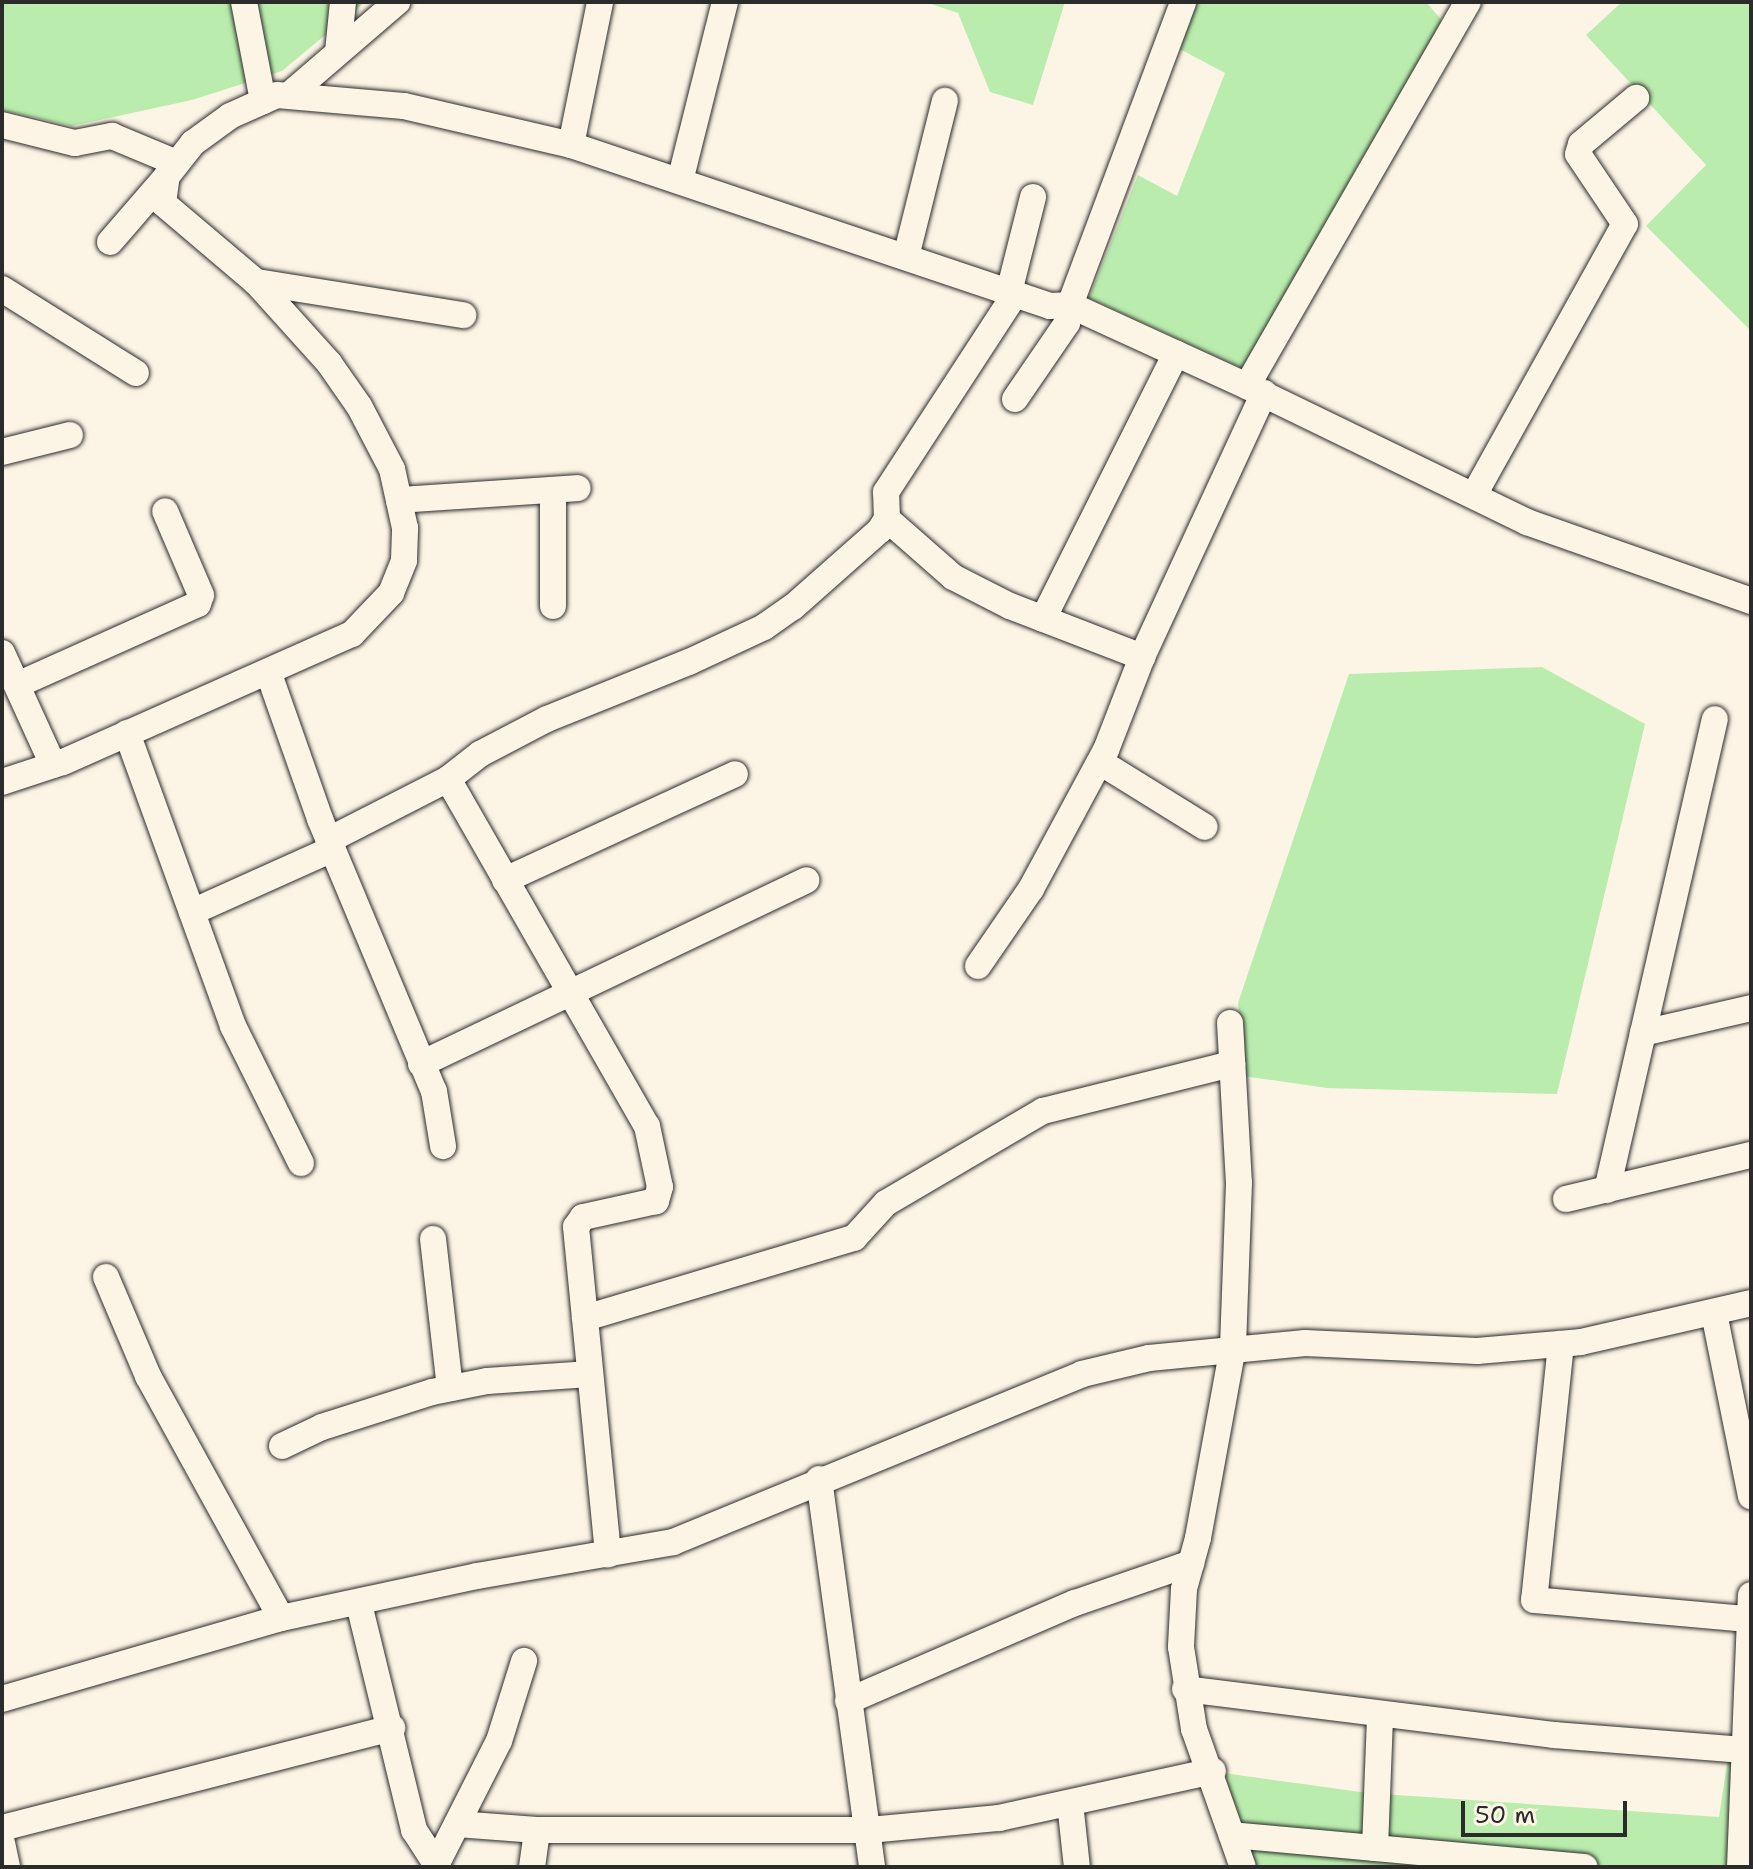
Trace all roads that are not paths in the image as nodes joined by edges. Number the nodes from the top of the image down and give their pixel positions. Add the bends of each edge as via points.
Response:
1 (244, 2) edge
2 (343, 2) edge
3 (397, 2) edge
4 (600, 2) edge
5 (725, 2) edge
6 (1183, 2) edge
7 (1468, 2) edge
8 (338, 52) junction
9 (289, 95) junction
10 (1636, 98) dead end
11 (263, 101) junction
12 (945, 101) dead end
13 (2, 125) edge
14 (571, 145) junction
15 (172, 169) junction
16 (680, 181) junction
17 (1033, 197) dead end
18 (110, 242) dead end
19 (906, 257) junction
20 (256, 282) junction
21 (2, 289) edge
22 (1012, 293) junction
23 (1070, 305) junction
24 (463, 315) dead end
25 (1176, 353) junction
26 (136, 373) dead end
27 (1256, 390) junction
28 (1015, 399) dead end
29 (70, 435) dead end
30 (2, 452) edge
31 (1474, 495) junction
32 (399, 500) junction
33 (165, 511) dead end
34 (887, 519) junction
35 (1751, 601) edge
36 (553, 606) dead end
37 (1043, 619) junction
38 (2, 653) edge
39 (1142, 657) junction
40 (269, 674) junction
41 (17, 685) junction
42 (1715, 719) dead end
43 (127, 733) junction
44 (1100, 762) junction
45 (53, 765) junction
46 (735, 774) dead end
47 (448, 779) junction
48 (2, 782) edge
49 (1205, 827) dead end
50 (331, 844) junction
51 (505, 880) junction
52 (806, 880) dead end
53 (192, 912) junction
54 (978, 966) dead end
55 (568, 991) junction
56 (1751, 1008) edge
57 (1230, 1023) dead end
58 (1643, 1033) junction
59 (421, 1064) junction
60 (1232, 1064) junction
61 (443, 1146) dead end
62 (1751, 1155) edge
63 (301, 1163) dead end
64 (1607, 1190) junction
65 (1566, 1199) dead end
66 (433, 1239) dead end
67 (106, 1277) dead end
68 (1751, 1303) edge
69 (1714, 1313) junction
70 (585, 1318) junction
71 (1561, 1344) junction
72 (1233, 1347) junction
73 (590, 1374) junction
74 (450, 1388) junction
75 (282, 1446) dead end
76 (819, 1479) junction
77 (1751, 1496) edge
78 (608, 1554) junction
79 (1191, 1563) junction
80 (359, 1604) junction
81 (1750, 1607) edge
82 (281, 1618) junction
83 (524, 1661) dead end
84 (1185, 1689) junction
85 (2, 1699) edge
86 (848, 1701) junction
87 (1380, 1715) junction
88 (392, 1728) junction
89 (1743, 1750) junction
90 (1213, 1771) junction
91 (1070, 1803) junction
92 (457, 1824) junction
93 (2, 1828) edge
94 (537, 1830) junction
95 (869, 1830) junction
96 (1232, 1835) junction
97 (2, 1843) edge
98 (1375, 1848) junction
99 (437, 1866) edge
100 (7, 1867) edge
101 (532, 1867) edge
102 (872, 1867) edge
103 (1077, 1867) edge
104 (1243, 1867) edge
105 (1585, 1867) edge
106 (1740, 1867) edge

1 - 11 street
2 - 8 street
3 - 8 street
4 - 14 street
5 - 16 street
6 - 23 street
7 - 27 street
8 - 9 street
9 - 11 street
9 - 14 street via 404,106
10 - 31 street via 1581,144 1578,154 1624,215 1625,224
11 - 15 street via 193,143
12 - 19 street
13 - 15 street via 75,143 112,136
14 - 16 street
15 - 18 street
15 - 20 street via 163,203
16 - 19 street
17 - 22 street
19 - 22 street
20 - 24 street
20 - 32 street via 359,406 392,469
21 - 26 street
22 - 23 street via 1050,306
22 - 34 street via 886,492
23 - 25 street
23 - 28 street via 1067,323
25 - 27 street
25 - 37 street
27 - 31 street
27 - 39 street
29 - 30 street
31 - 35 street via 1527,522
32 - 36 street via 565,489
32 - 40 street via 404,560 383,604 352,634
33 - 41 street via 201,595 198,604
34 - 37 street via 953,577
34 - 47 street via 764,627 615,696 547,719 480,754
37 - 39 street
38 - 41 street
39 - 44 street
40 - 43 street
40 - 50 street
41 - 45 street
42 - 58 street
43 - 45 street
43 - 53 street
44 - 49 street
44 - 54 street via 1031,889
45 - 48 street
46 - 51 street
47 - 50 street
47 - 51 street
50 - 53 street
50 - 59 street
51 - 55 street
52 - 55 street
53 - 63 street via 233,1026
55 - 59 street
55 - 70 street via 647,1126 660,1187 656,1201 583,1217 576,1227
56 - 58 street
57 - 60 street
58 - 64 street
59 - 61 street via 434,1091
60 - 70 street via 1043,1111 886,1203 854,1238
60 - 72 street via 1239,1183
62 - 64 street
64 - 65 street
66 - 74 street
67 - 82 street via 148,1376
68 - 69 street
69 - 71 street
69 - 77 street
70 - 73 street
71 - 72 street via 1477,1351 1305,1343
71 - 81 street via 1534,1600
72 - 76 street via 1082,1374
72 - 79 street
73 - 74 street
73 - 78 street
74 - 75 street via 322,1427
76 - 78 street via 673,1542
76 - 86 street
78 - 80 street via 477,1576
79 - 84 street via 1181,1614
79 - 86 street via 1075,1603
80 - 82 street
80 - 88 street
81 - 89 street
82 - 85 street
83 - 92 street via 499,1741
84 - 87 street
84 - 90 street via 1194,1729
86 - 95 street
87 - 89 street
87 - 98 street
88 - 93 street
88 - 99 street via 414,1830
89 - 106 street
90 - 91 street
90 - 96 street
91 - 95 street via 999,1818
91 - 103 street
92 - 94 street
92 - 99 street
94 - 95 street
94 - 101 street
95 - 102 street
96 - 98 street
96 - 104 street
97 - 100 street
98 - 105 street

